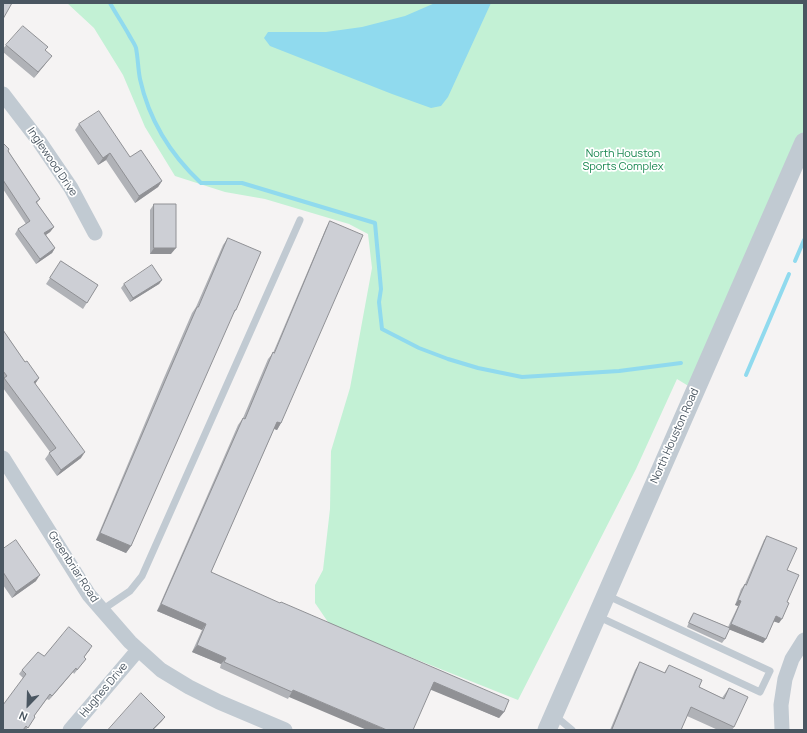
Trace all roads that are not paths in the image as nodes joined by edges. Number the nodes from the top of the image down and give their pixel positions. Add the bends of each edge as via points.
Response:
1 (3, 94) edge
2 (804, 142) edge
3 (300, 220) dead end
4 (95, 233) dead end
5 (3, 458) edge
6 (606, 595) junction
7 (102, 610) junction
8 (597, 616) junction
9 (804, 640) edge
10 (138, 650) junction
11 (550, 722) edge
12 (70, 730) edge
13 (284, 730) edge
14 (572, 730) edge
15 (782, 730) edge

1 - 4 street, Inglewood Drive via 71,188
2 - 6 street, North Houston Road
3 - 7 lane via 142,576 130,591
5 - 7 street, Greenbriar Road via 89,594
6 - 8 street, North Houston Road
6 - 8 lane via 770,670 760,692
7 - 10 street, Greenbriar Road
8 - 11 street, North Houston Road
9 - 15 street via 792,659 785,679 781,705
10 - 12 street, Hughes Drive
10 - 13 street, Greenbriar Road via 161,670 189,687
11 - 14 lane

